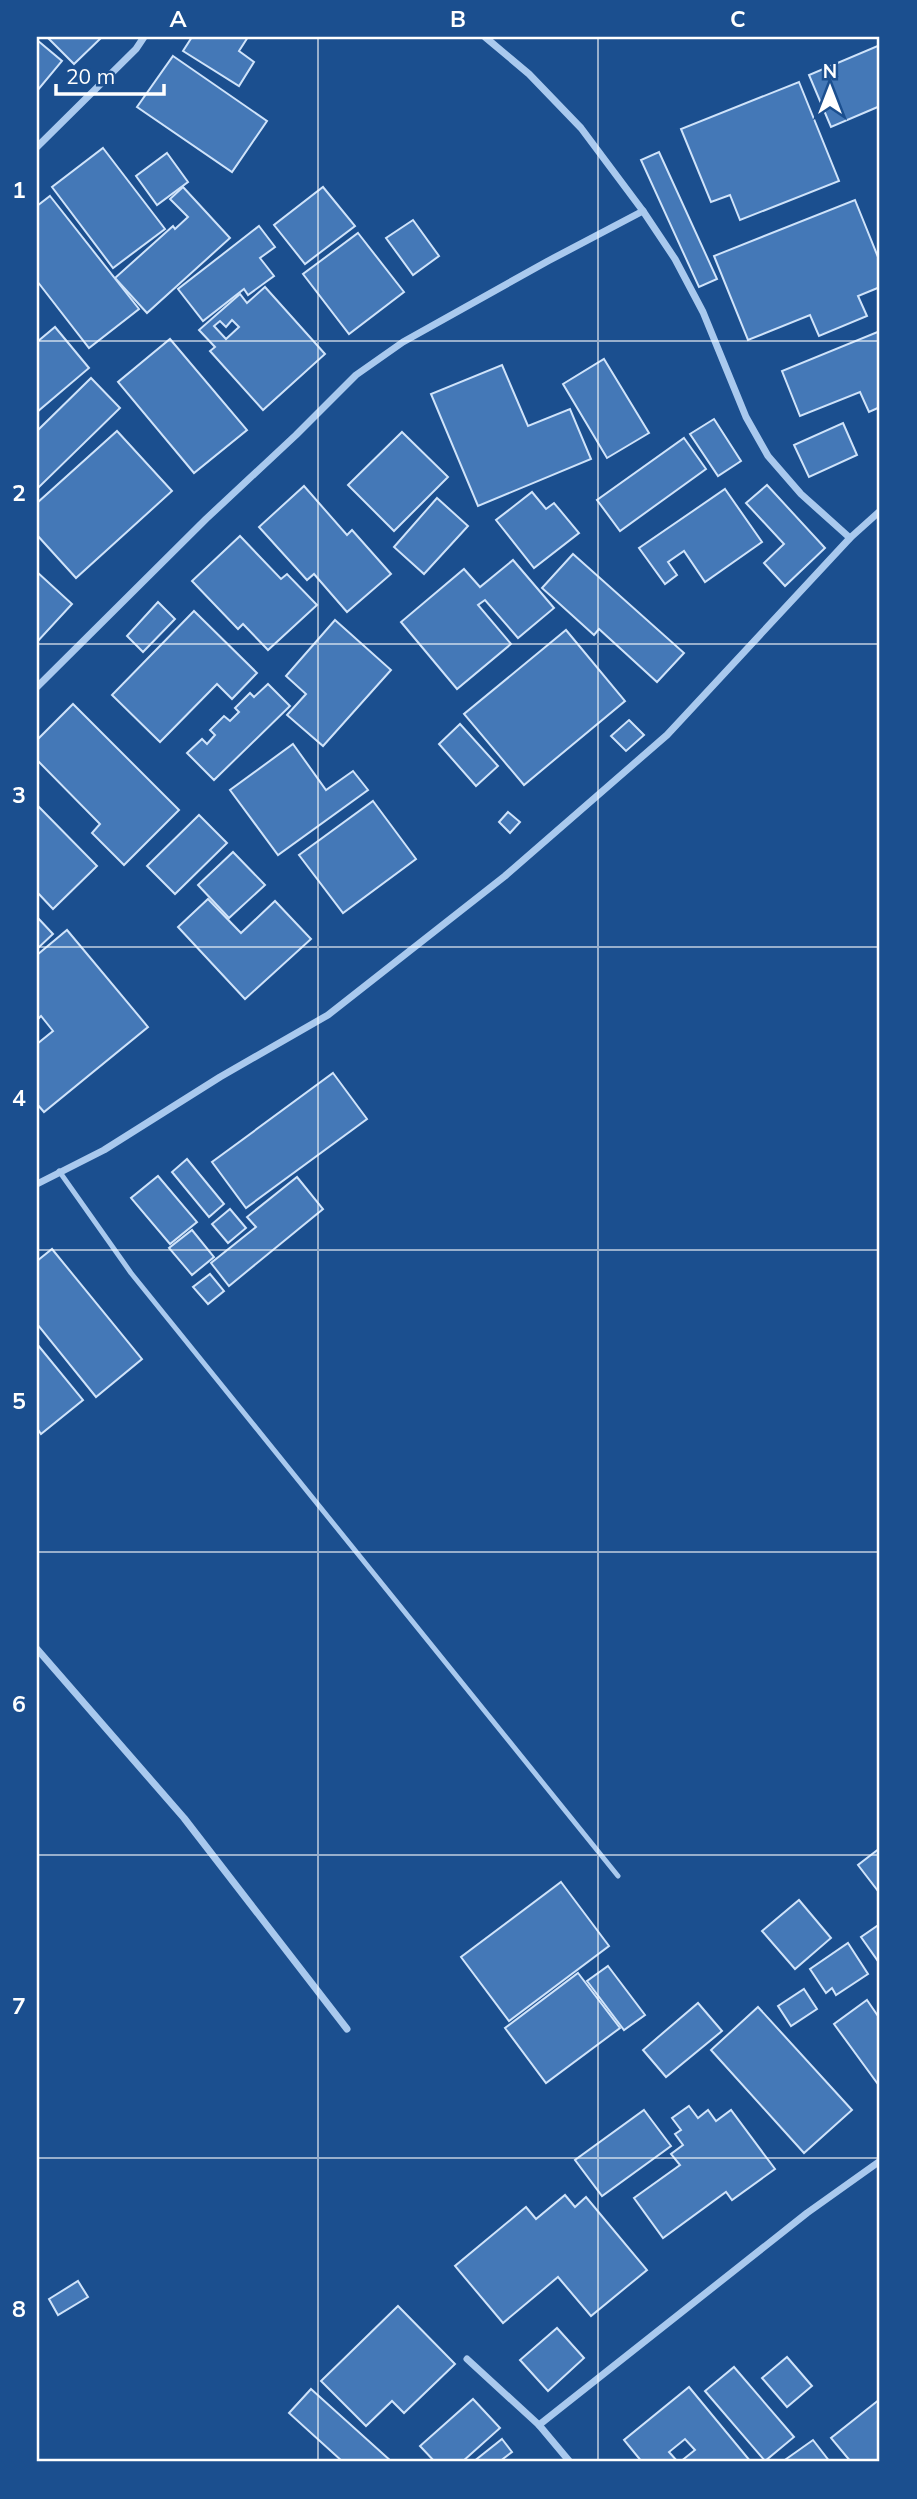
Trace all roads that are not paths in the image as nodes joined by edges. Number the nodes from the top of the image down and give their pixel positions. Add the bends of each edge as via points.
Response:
1 (144, 37) edge
2 (485, 37) edge
3 (37, 147) edge
4 (643, 211) junction
5 (880, 511) edge
6 (850, 538) junction
7 (37, 687) edge
8 (60, 1171) junction
9 (37, 1184) edge
10 (37, 1649) edge
11 (618, 1876) dead end
12 (347, 2029) dead end
13 (880, 2161) edge
14 (467, 2358) dead end
15 (539, 2425) junction
16 (570, 2462) edge

1 - 3 street
2 - 4 street via 581,128
4 - 6 street via 703,312 746,417 768,456 801,494
4 - 7 street via 402,342 356,375
5 - 6 street
6 - 8 street via 667,735 505,876 328,1015 104,1150
8 - 9 street
8 - 11 lane via 131,1273
10 - 12 street via 184,1818
13 - 15 street via 807,2213
14 - 15 street
15 - 16 street

